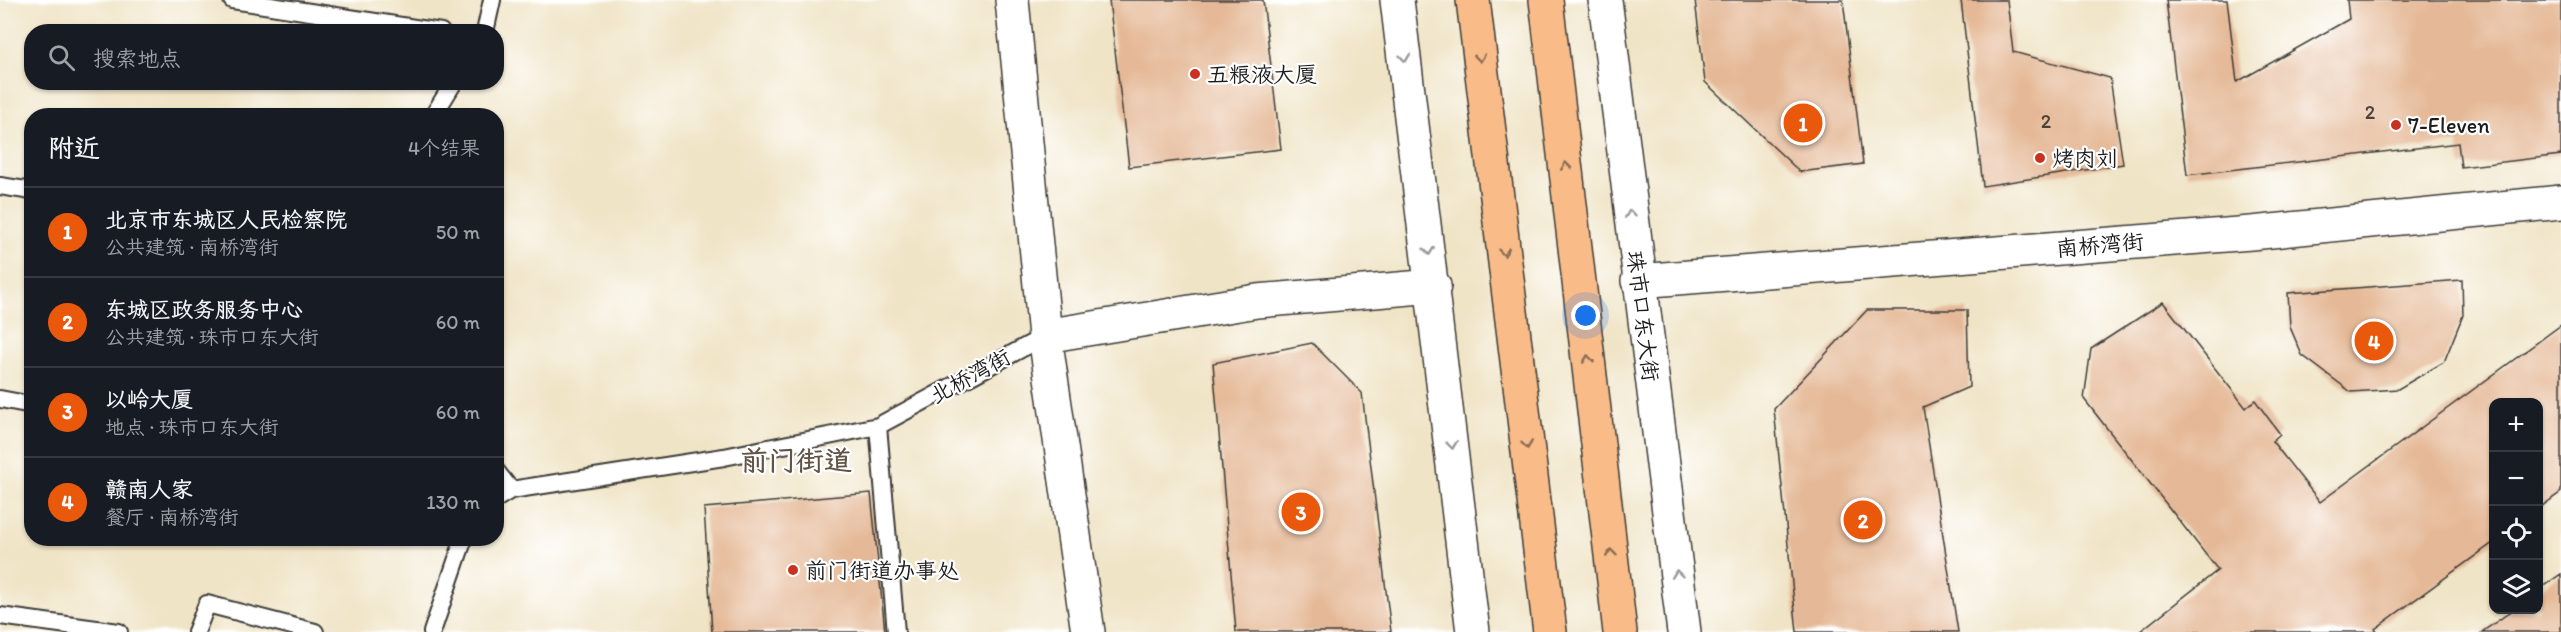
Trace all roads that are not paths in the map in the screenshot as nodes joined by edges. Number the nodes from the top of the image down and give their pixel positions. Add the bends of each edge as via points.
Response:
1 (232, 0) edge
2 (492, 0) edge
3 (1012, 0) edge
4 (1397, 0) edge
5 (1473, 0) edge
6 (1546, 0) edge
7 (1605, 0) edge
8 (389, 24) edge
9 (487, 24) edge
10 (449, 90) edge
11 (438, 108) edge
12 (0, 186) edge
13 (24, 190) edge
14 (2561, 202) edge
15 (1638, 281) junction
16 (1434, 286) junction
17 (1044, 336) junction
18 (0, 399) edge
19 (24, 404) edge
20 (878, 426) junction
21 (504, 488) edge
22 (461, 546) edge
23 (0, 616) edge
24 (119, 632) edge
25 (196, 632) edge
26 (315, 632) edge
27 (432, 632) edge
28 (896, 632) edge
29 (1088, 632) edge
30 (1473, 632) edge
31 (1550, 632) edge
32 (1620, 632) edge
33 (1684, 632) edge

1 - 8 lane
2 - 9 lane
3 - 17 street
4 -> 16 street
5 -> 31 main road
32 -> 6 main road
15 -> 7 street, 珠市口东大街
10 - 11 lane
12 - 13 lane
14 - 15 street, 南桥湾街 via 2251,233
33 -> 15 street, 珠市口东大街
16 - 17 street, 北桥湾街 via 1257,301
16 -> 30 street
17 - 20 lane, 北桥湾街
17 - 29 street
18 - 19 lane
20 - 21 lane, 北桥湾街 via 724,457
20 - 28 lane
22 - 27 lane
23 - 24 lane
25 - 26 lane via 207,604

